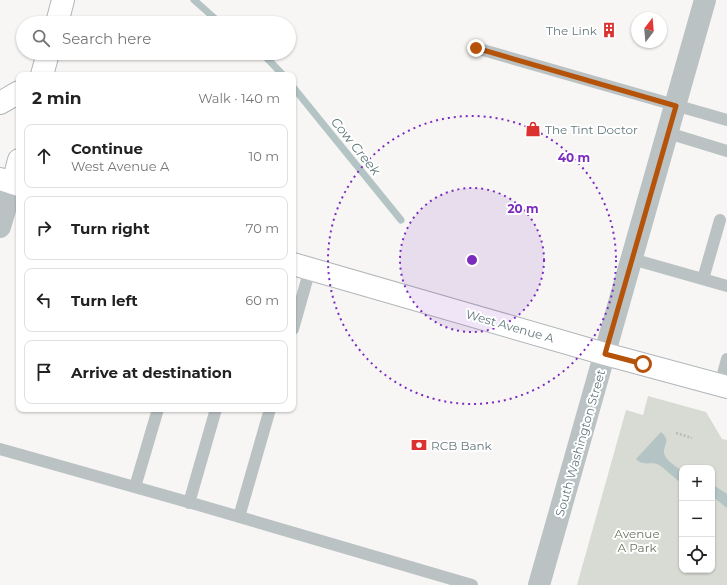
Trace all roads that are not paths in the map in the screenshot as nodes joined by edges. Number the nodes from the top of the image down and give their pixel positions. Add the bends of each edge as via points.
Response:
1 (63, 0) edge
2 (705, 0) edge
3 (59, 16) edge
4 (476, 48) dead end
5 (46, 60) edge
6 (43, 72) edge
7 (16, 94) edge
8 (0, 103) edge
9 (676, 106) junction
10 (727, 120) edge
11 (668, 133) junction
12 (727, 151) edge
13 (16, 168) edge
14 (11, 182) edge
15 (720, 220) dead end
16 (0, 227) edge
17 (632, 259) junction
18 (302, 266) edge
19 (704, 279) junction
20 (727, 286) edge
21 (296, 308) edge
22 (605, 354) junction
23 (727, 359) edge
24 (723, 386) edge
25 (157, 412) edge
26 (215, 412) edge
27 (269, 412) edge
28 (0, 449) edge
29 (135, 487) junction
30 (189, 503) junction
31 (238, 517) junction
32 (472, 585) edge
33 (539, 585) edge

1 - 3 main road
2 - 9 street, South Washington Street
4 - 9 lane
5 - 6 main road
7 - 8 main road
9 - 10 lane
9 - 11 street, South Washington Street
11 - 12 lane
11 - 17 street, South Washington Street
13 - 14 main road
14 - 16 street
15 - 19 lane
17 - 19 lane
17 - 22 street, South Washington Street
18 - 21 lane
18 - 22 main road, West Avenue A
19 - 20 lane
22 - 24 main road, West Avenue A
22 - 33 street, South Washington Street
23 - 24 lane
25 - 29 lane
26 - 30 lane
27 - 31 lane
28 - 29 lane
29 - 30 lane
30 - 31 lane
31 - 32 lane

